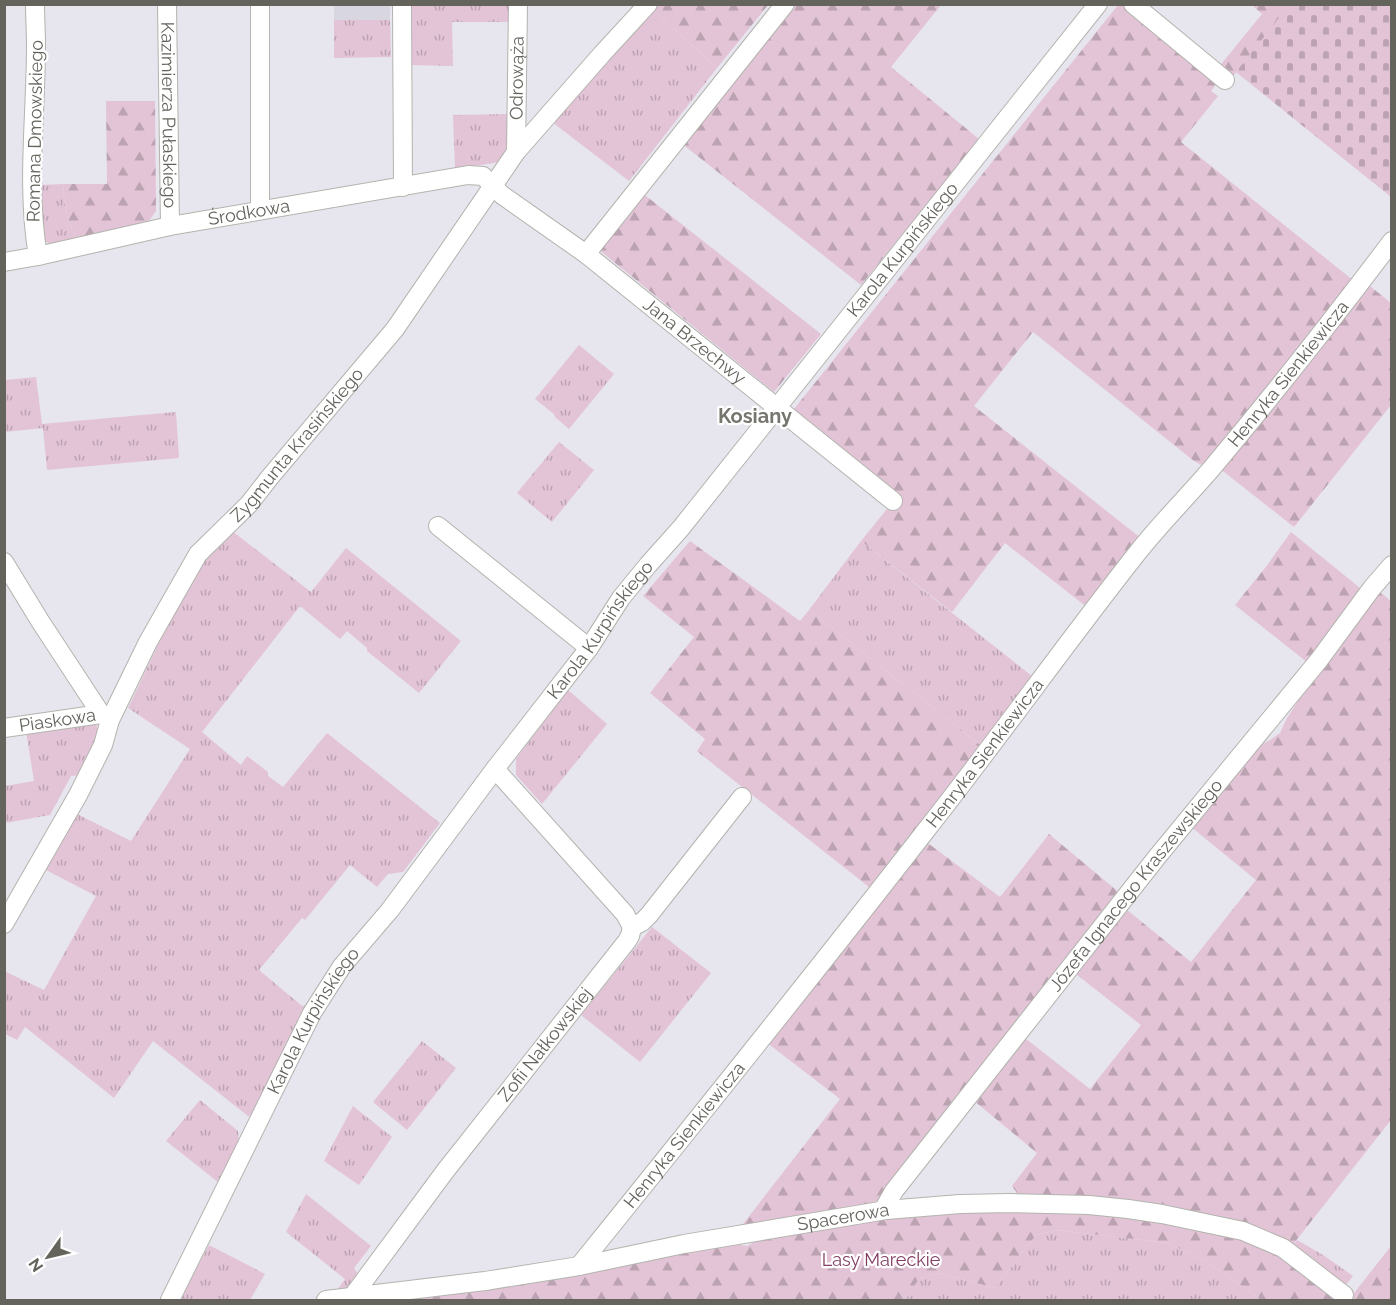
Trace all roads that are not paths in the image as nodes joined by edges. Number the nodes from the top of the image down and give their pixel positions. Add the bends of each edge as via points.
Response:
1 (35, 4) edge
2 (167, 4) edge
3 (260, 4) edge
4 (402, 4) edge
5 (518, 4) edge
6 (648, 4) edge
7 (784, 4) edge
8 (1098, 4) edge
9 (1132, 4) edge
10 (1225, 80) dead end
11 (516, 152) junction
12 (493, 186) junction
13 (403, 187) junction
14 (260, 210) junction
15 (170, 226) junction
16 (1392, 241) edge
17 (586, 254) junction
18 (38, 256) junction
19 (4, 262) edge
20 (777, 408) junction
21 (893, 501) dead end
22 (438, 526) dead end
23 (4, 562) edge
24 (1392, 565) edge
25 (589, 648) junction
26 (105, 717) junction
27 (4, 728) edge
28 (495, 769) junction
29 (742, 797) dead end
30 (4, 924) edge
31 (632, 927) junction
32 (886, 1210) junction
33 (579, 1266) junction
34 (1344, 1295) dead end
35 (352, 1297) junction
36 (170, 1300) edge
37 (326, 1300) edge

1 - 18 street, Romana Dmowskiego via 32,158
2 - 15 street, Kazimierza Pułaskiego
3 - 14 street
4 - 13 street
5 - 11 street, Odrowąża
6 - 11 street, Zygmunta Krasińskiego
7 - 17 street
8 - 20 street, Karola Kurpińskiego
9 - 10 street
11 - 12 street, Zygmunta Krasińskiego
12 - 13 street, Środkowa via 477,175
12 - 17 street, Jana Brzechwy
12 - 26 street, Zygmunta Krasińskiego via 395,328 249,504 198,554
13 - 14 street, Środkowa
14 - 15 street, Środkowa
15 - 18 street, Środkowa
16 - 33 street, Henryka Sienkiewicza via 1069,640 922,836
17 - 20 street, Jana Brzechwy
18 - 19 street, Środkowa
20 - 21 street, Jana Brzechwy
20 - 25 street, Karola Kurpińskiego via 621,598
22 - 25 street
23 - 26 street
24 - 32 street, Józefa Ignacego Kraszewskiego via 1156,857 894,1191
25 - 28 street, Karola Kurpińskiego
26 - 27 street, Piaskowa
26 - 30 street, Zygmunta Krasińskiego via 103,745
28 - 31 street via 625,914
28 - 36 street, Karola Kurpińskiego via 390,910 342,966 312,1013
29 - 31 street, Zofii Nałkowskiej via 649,915
31 - 35 street, Zofii Nałkowskiej via 627,941 446,1170
32 - 33 street, Spacerowa
32 - 34 street, Spacerowa via 1010,1203 1089,1205 1162,1214 1243,1231 1283,1248
33 - 35 street, Spacerowa
35 - 37 street, Spacerowa

